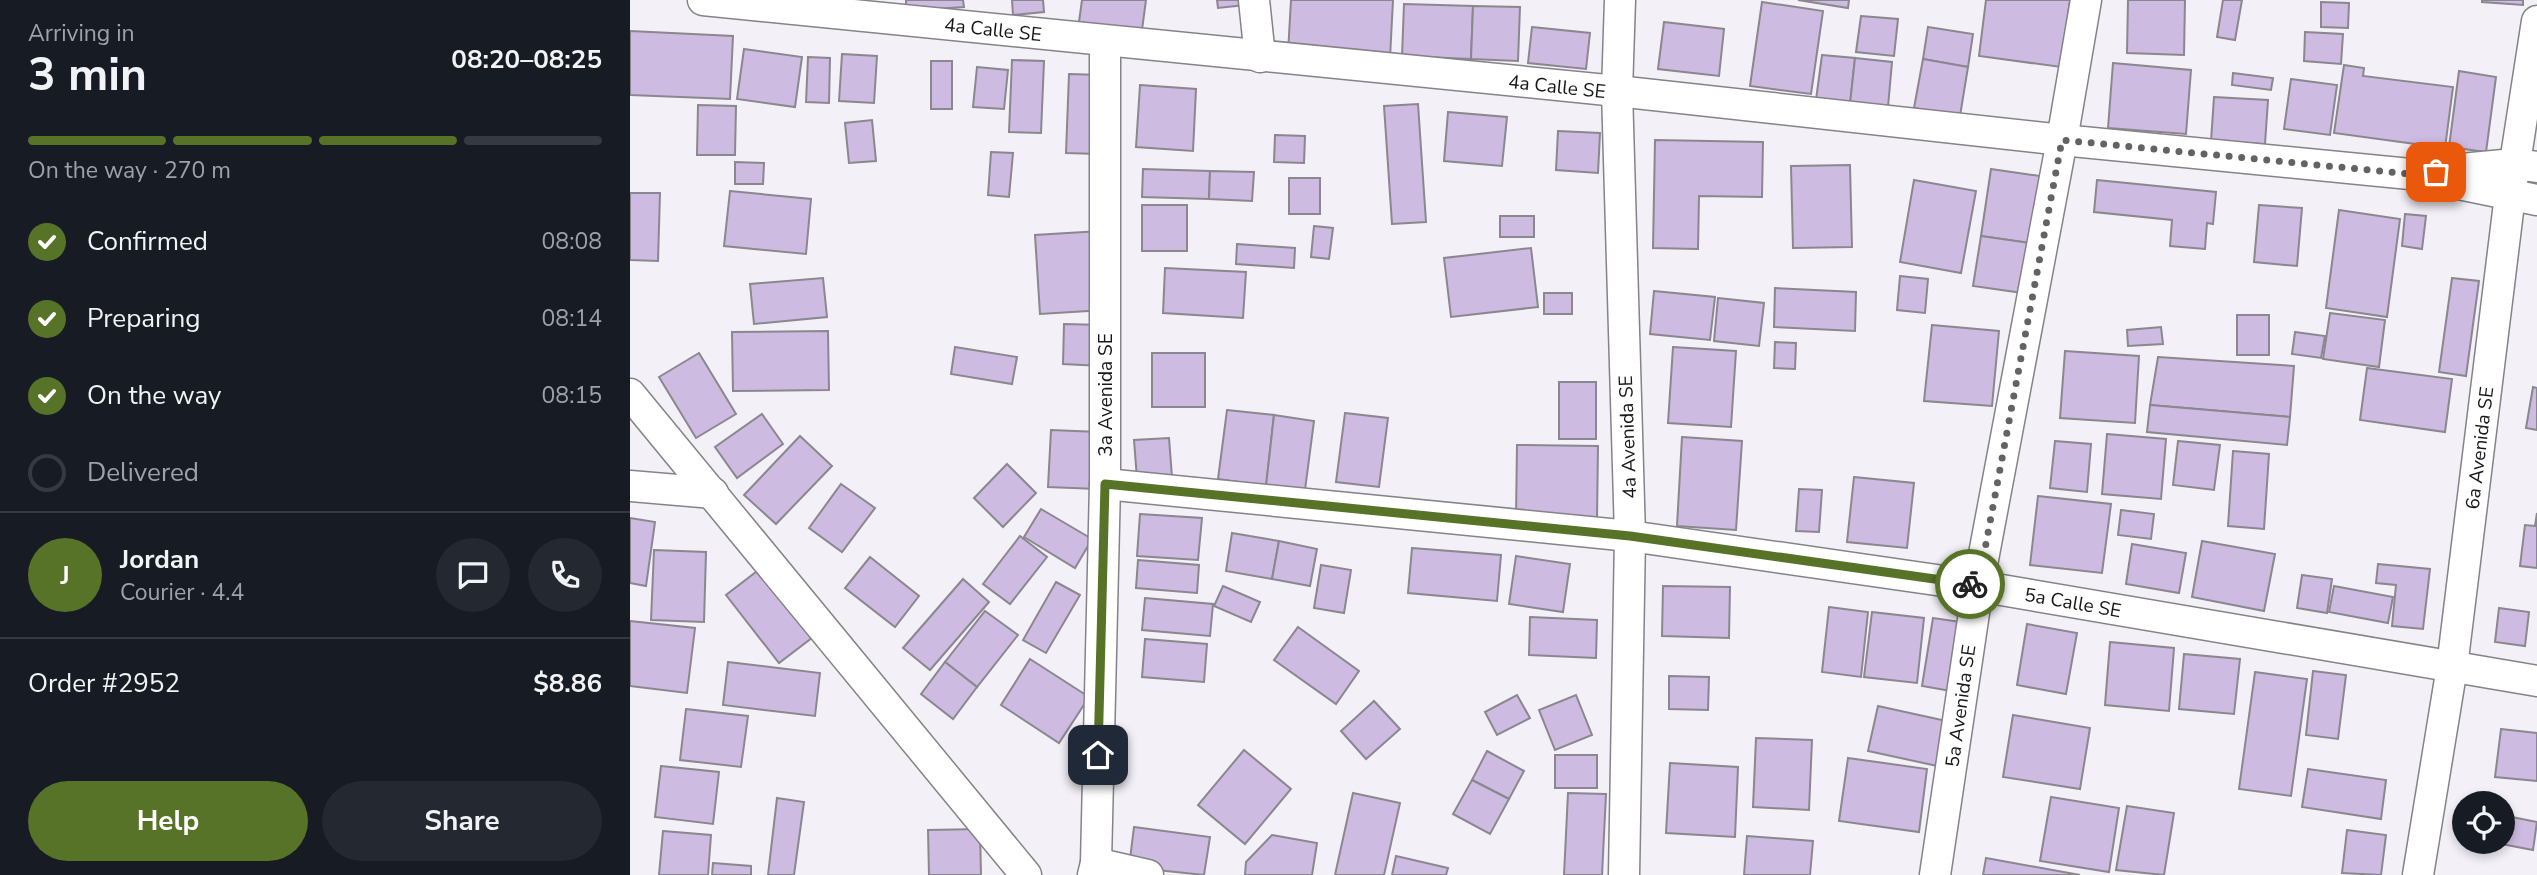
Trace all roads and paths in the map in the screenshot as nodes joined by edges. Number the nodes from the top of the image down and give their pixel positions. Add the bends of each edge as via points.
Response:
1 (704, 0) edge
2 (1254, 0) edge
3 (1620, 0) edge
4 (2086, 0) edge
5 (2537, 21) edge
6 (1105, 41) junction
7 (1259, 57) junction
8 (1617, 91) junction
9 (2062, 140) junction
10 (2526, 165) edge
11 (2410, 174) junction
12 (2523, 197) edge
13 (630, 394) edge
14 (1105, 484) junction
15 (630, 485) edge
16 (713, 493) junction
17 (1630, 536) junction
18 (1978, 586) junction
19 (2452, 667) junction
20 (2537, 681) edge
21 (1094, 869) edge
22 (1026, 875) edge
23 (1148, 875) edge
24 (1624, 875) edge
25 (1935, 875) edge
26 (2418, 875) edge

1 - 6 street, 4a Calle SE
2 - 7 street
3 - 8 street, 4a Avenida SE
4 - 9 street, 5a Avenida SE
5 - 10 street, 6a Avenida SE
6 - 7 street, 4a Calle SE
6 - 14 street, 3a Avenida SE
7 - 8 street, 4a Calle SE
8 - 9 street, 4a Calle SE
8 - 17 street, 4a Avenida SE
9 - 11 street, 4a Calle SE
9 - 18 street, 5a Avenida SE
10 - 11 street, 4a Calle SE
10 - 12 street, 6a Avenida SE
11 - 12 street, 4a Calle SE
12 - 19 street, 6a Avenida SE
13 - 16 street
14 - 17 street, 5a Calle SE
14 - 21 street, 3a Avenida SE
15 - 16 street
16 - 22 street
17 - 18 street, 5a Calle SE
17 - 24 street, 4a Avenida SE
18 - 19 street, 5a Calle SE
18 - 25 street, 5a Avenida SE
19 - 20 street, 5a Calle SE
19 - 26 street, 6a Avenida SE
21 - 23 street

